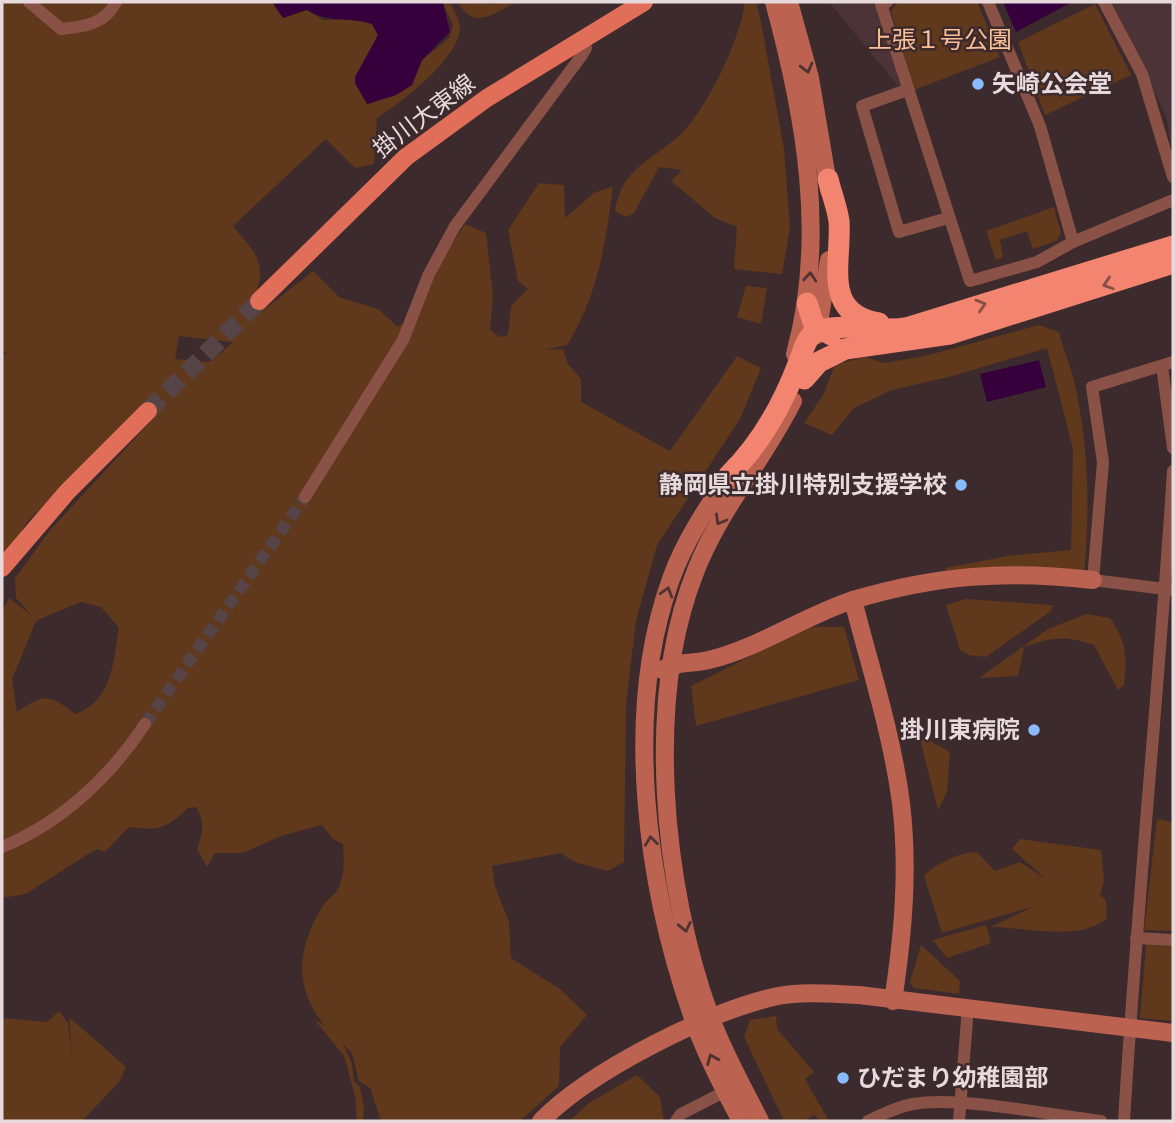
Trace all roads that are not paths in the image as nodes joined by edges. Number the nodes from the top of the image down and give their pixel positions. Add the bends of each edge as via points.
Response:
1 (29, 2) edge
2 (116, 2) edge
3 (644, 2) edge
4 (774, 2) edge
5 (789, 2) edge
6 (887, 2) edge
7 (988, 2) edge
8 (1104, 2) edge
9 (583, 40) junction
10 (908, 90) junction
11 (1173, 177) edge
12 (828, 179) junction
13 (1173, 200) edge
14 (948, 218) junction
15 (1073, 242) junction
16 (1173, 246) edge
17 (1173, 263) edge
18 (259, 301) tunnel mouth
19 (807, 303) junction
20 (941, 318) junction
21 (819, 331) junction
22 (887, 344) junction
23 (1167, 364) edge
24 (804, 379) junction
25 (148, 411) tunnel mouth
26 (1173, 448) edge
27 (1173, 471) edge
28 (728, 477) junction
29 (305, 497) tunnel mouth
30 (2, 568) edge
31 (1093, 580) junction
32 (1169, 590) edge
33 (853, 600) junction
34 (655, 638) junction
35 (671, 665) junction
36 (1167, 666) edge
37 (145, 724) tunnel mouth
38 (648, 797) junction
39 (2, 847) edge
40 (1136, 938) junction
41 (1173, 940) edge
42 (893, 1001) junction
43 (968, 1007) junction
44 (703, 1021) junction
45 (1130, 1026) junction
46 (1173, 1033) edge
47 (726, 1091) junction
48 (961, 1104) junction
49 (1040, 1118) edge
50 (541, 1121) edge
51 (676, 1121) edge
52 (741, 1121) edge
53 (760, 1121) edge
54 (868, 1121) edge
55 (959, 1121) edge
56 (1101, 1121) edge
57 (1124, 1121) edge

1 - 2 street via 61,29 87,27 111,13
3 - 9 main road, 掛川大東線
19 -> 4 street via 811,204 798,108
5 -> 12 street via 810,78
6 - 10 street via 881,4
7 - 15 street via 1040,126
8 - 11 street via 1142,74
9 - 18 main road, 掛川大東線 via 487,98 406,157
9 - 29 street via 586,48 582,55 455,226 429,274 403,340
10 - 14 street
10 - 14 street via 862,106 899,232
12 - 20 highway via 839,219 838,281 846,307 867,321 884,324
12 - 21 street via 832,246
13 - 15 street
14 - 15 street via 970,281 1037,262
20 -> 16 highway
17 -> 22 highway via 950,334
19 - 21 highway
19 - 28 street via 785,381
20 - 21 highway via 889,330 838,327
21 - 22 highway
21 - 24 street
21 - 28 highway via 806,343 762,435
22 - 24 highway via 835,352
23 - 26 street
23 - 31 street via 1092,387 1102,462
24 -> 35 street via 781,425 706,545 683,607
25 - 30 main road via 67,492
27 - 32 street
34 -> 28 street via 685,547
31 - 32 street
31 - 33 street via 988,573 937,579
32 - 36 street
33 - 35 street via 710,660
33 - 42 street via 901,802 904,932
34 - 35 street via 660,656
34 - 38 street via 647,710
35 - 38 street via 659,674
35 -> 44 street via 664,774 668,823
36 - 40 street
37 - 39 street via 123,758 55,819
44 -> 38 street via 669,940 656,877
40 - 41 street
40 - 45 street
42 - 43 street
42 - 44 street via 814,993 780,996
43 - 45 street
43 - 48 street
47 -> 44 street
44 - 50 street via 580,1089
44 - 53 street
45 - 46 street
45 - 57 street
47 - 51 street
47 - 52 street
48 - 49 street
48 - 54 street via 915,1103
48 - 55 street
49 - 56 street

